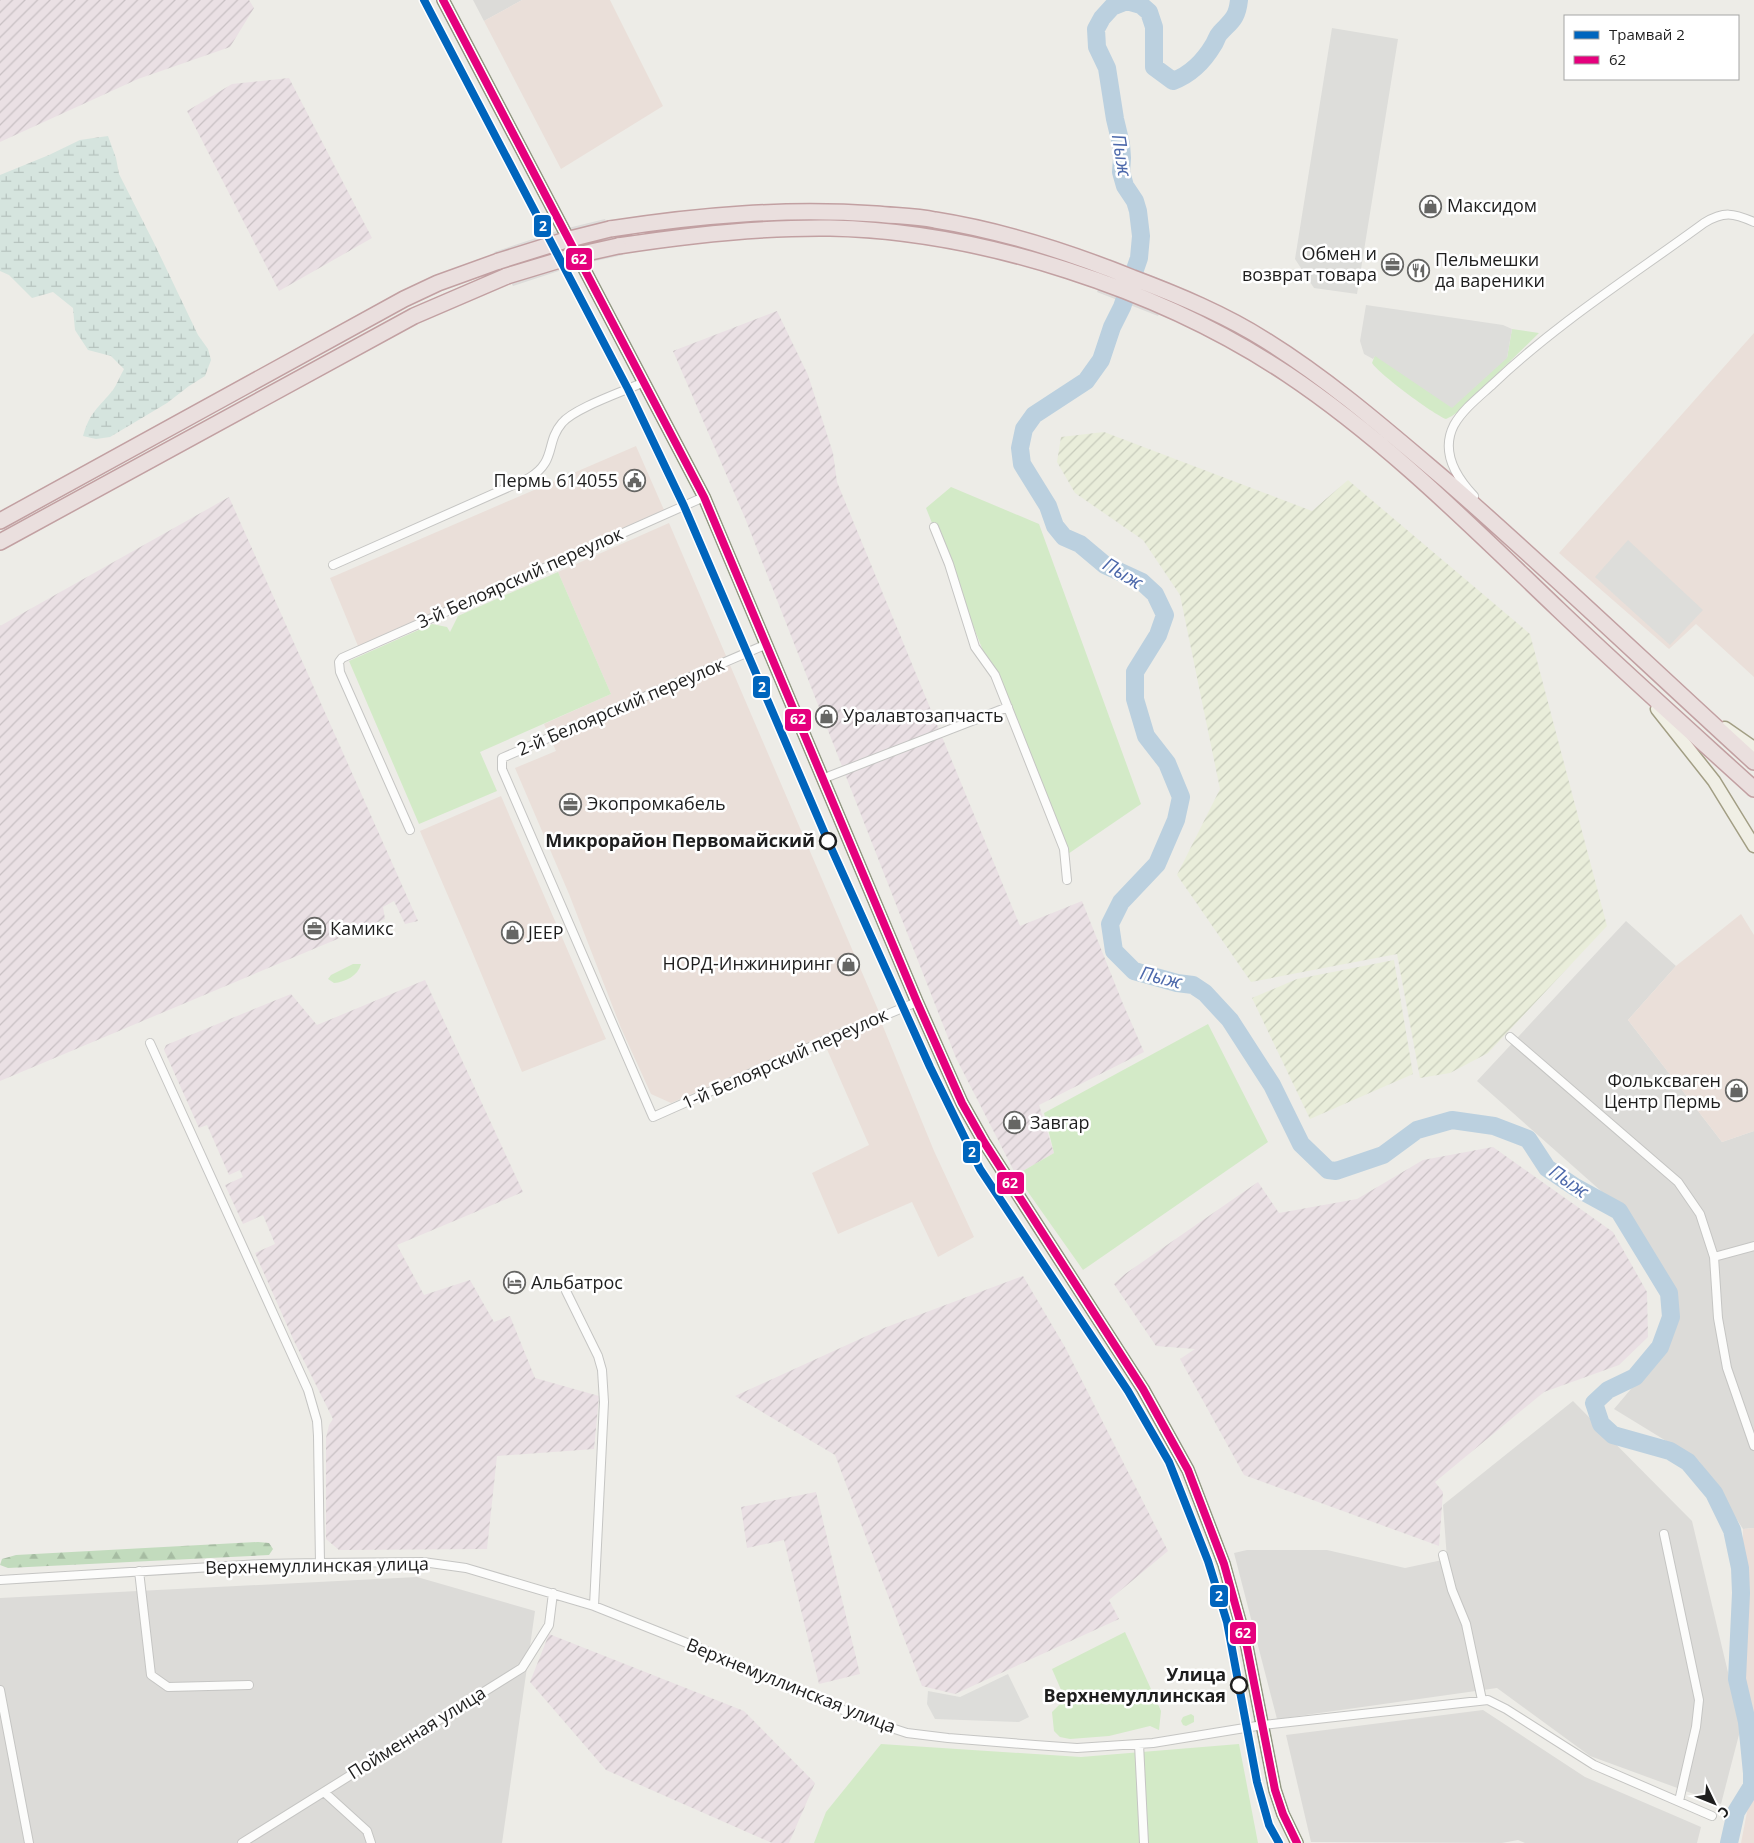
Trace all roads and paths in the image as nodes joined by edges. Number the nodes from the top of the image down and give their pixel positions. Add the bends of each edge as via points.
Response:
1 (443, 0) edge
2 (1754, 222) edge
3 (644, 382) junction
4 (704, 497) junction
5 (0, 521) edge
6 (934, 528) dead end
7 (0, 542) edge
8 (1518, 544) junction
9 (333, 565) dead end
10 (767, 644) junction
11 (1604, 653) junction
12 (1664, 680) junction
13 (1008, 708) junction
14 (1754, 748) edge
15 (1754, 762) edge
16 (822, 779) junction
17 (1754, 789) edge
18 (410, 830) dead end
19 (1754, 846) edge
20 (1067, 880) dead end
21 (917, 1002) junction
22 (1510, 1037) dead end
23 (150, 1043) dead end
24 (653, 1117) joint
25 (1754, 1246) edge
26 (1714, 1257) junction
27 (566, 1291) dead end
28 (1754, 1446) edge
29 (1664, 1534) dead end
30 (1443, 1555) dead end
31 (320, 1563) junction
32 (139, 1572) junction
33 (0, 1580) edge
34 (553, 1593) junction
35 (594, 1606) junction
36 (249, 1684) dead end
37 (0, 1690) edge
38 (1482, 1700) junction
39 (1264, 1725) junction
40 (1139, 1744) junction
41 (324, 1792) junction
42 (1679, 1801) junction
43 (1712, 1816) dead end
44 (29, 1843) edge
45 (242, 1843) edge
46 (371, 1843) edge
47 (1144, 1843) edge
48 (1297, 1843) edge

1 - 3 street
2 - 8 street via 1734,214 1724,214 1704,223 1522,356 1469,406 1454,425 1449,442 1452,467 1461,483
3 - 4 street
3 - 9 street via 568,416 556,432 544,466 529,478
4 - 10 street
4 - 18 street, 3-й Белоярский переулок via 346,656 339,662 340,672
5 - 8 highway, bridge via 438,283 499,261 610,229 754,212 836,211 933,219 1052,247 1168,291 1220,315 1262,338 1331,386
6 - 13 street via 975,647 995,675
7 - 11 highway, bridge via 414,316 507,276 573,256 690,234 830,228 886,231 981,247 1063,269 1162,307 1253,353 1288,374 1382,447
8 - 12 highway
10 - 16 street
10 - 24 street, 2-й Белоярский переулок via 502,758 502,769
11 - 17 highway
11 - 19 main road via 1665,717 1714,781
12 - 14 main road
12 - 15 highway
13 - 16 street
13 - 20 street via 1064,849
16 - 21 street
21 - 24 street, 1-й Белоярский переулок
21 - 39 street via 962,1103 984,1142 1143,1389 1188,1470 1224,1564
22 - 26 street via 1678,1182 1700,1214
23 - 31 street via 308,1390 318,1436
25 - 26 street
26 - 28 street via 1718,1318 1727,1368
27 - 35 street via 602,1370 604,1402
29 - 42 street via 1699,1700
30 - 38 street via 1452,1590 1466,1624
31 - 32 street, Верхнемуллинская улица
31 - 34 street, Верхнемуллинская улица via 422,1562 448,1565
32 - 33 street, Верхнемуллинская улица
32 - 36 street via 151,1675 168,1687
34 - 35 street, Верхнемуллинская улица
34 - 41 street, Пойменная улица via 549,1625 522,1668
35 - 40 street, Верхнемуллинская улица via 864,1720 907,1732 1069,1747
37 - 44 street
38 - 39 street, Верхнемуллинская улица
38 - 42 street, Верхнемуллинская улица via 1506,1709 1594,1766
39 - 40 street, Верхнемуллинская улица
39 - 48 street via 1275,1790
40 - 47 street
41 - 45 street, Пойменная улица
41 - 46 street via 367,1831
42 - 43 street, Верхнемуллинская улица

